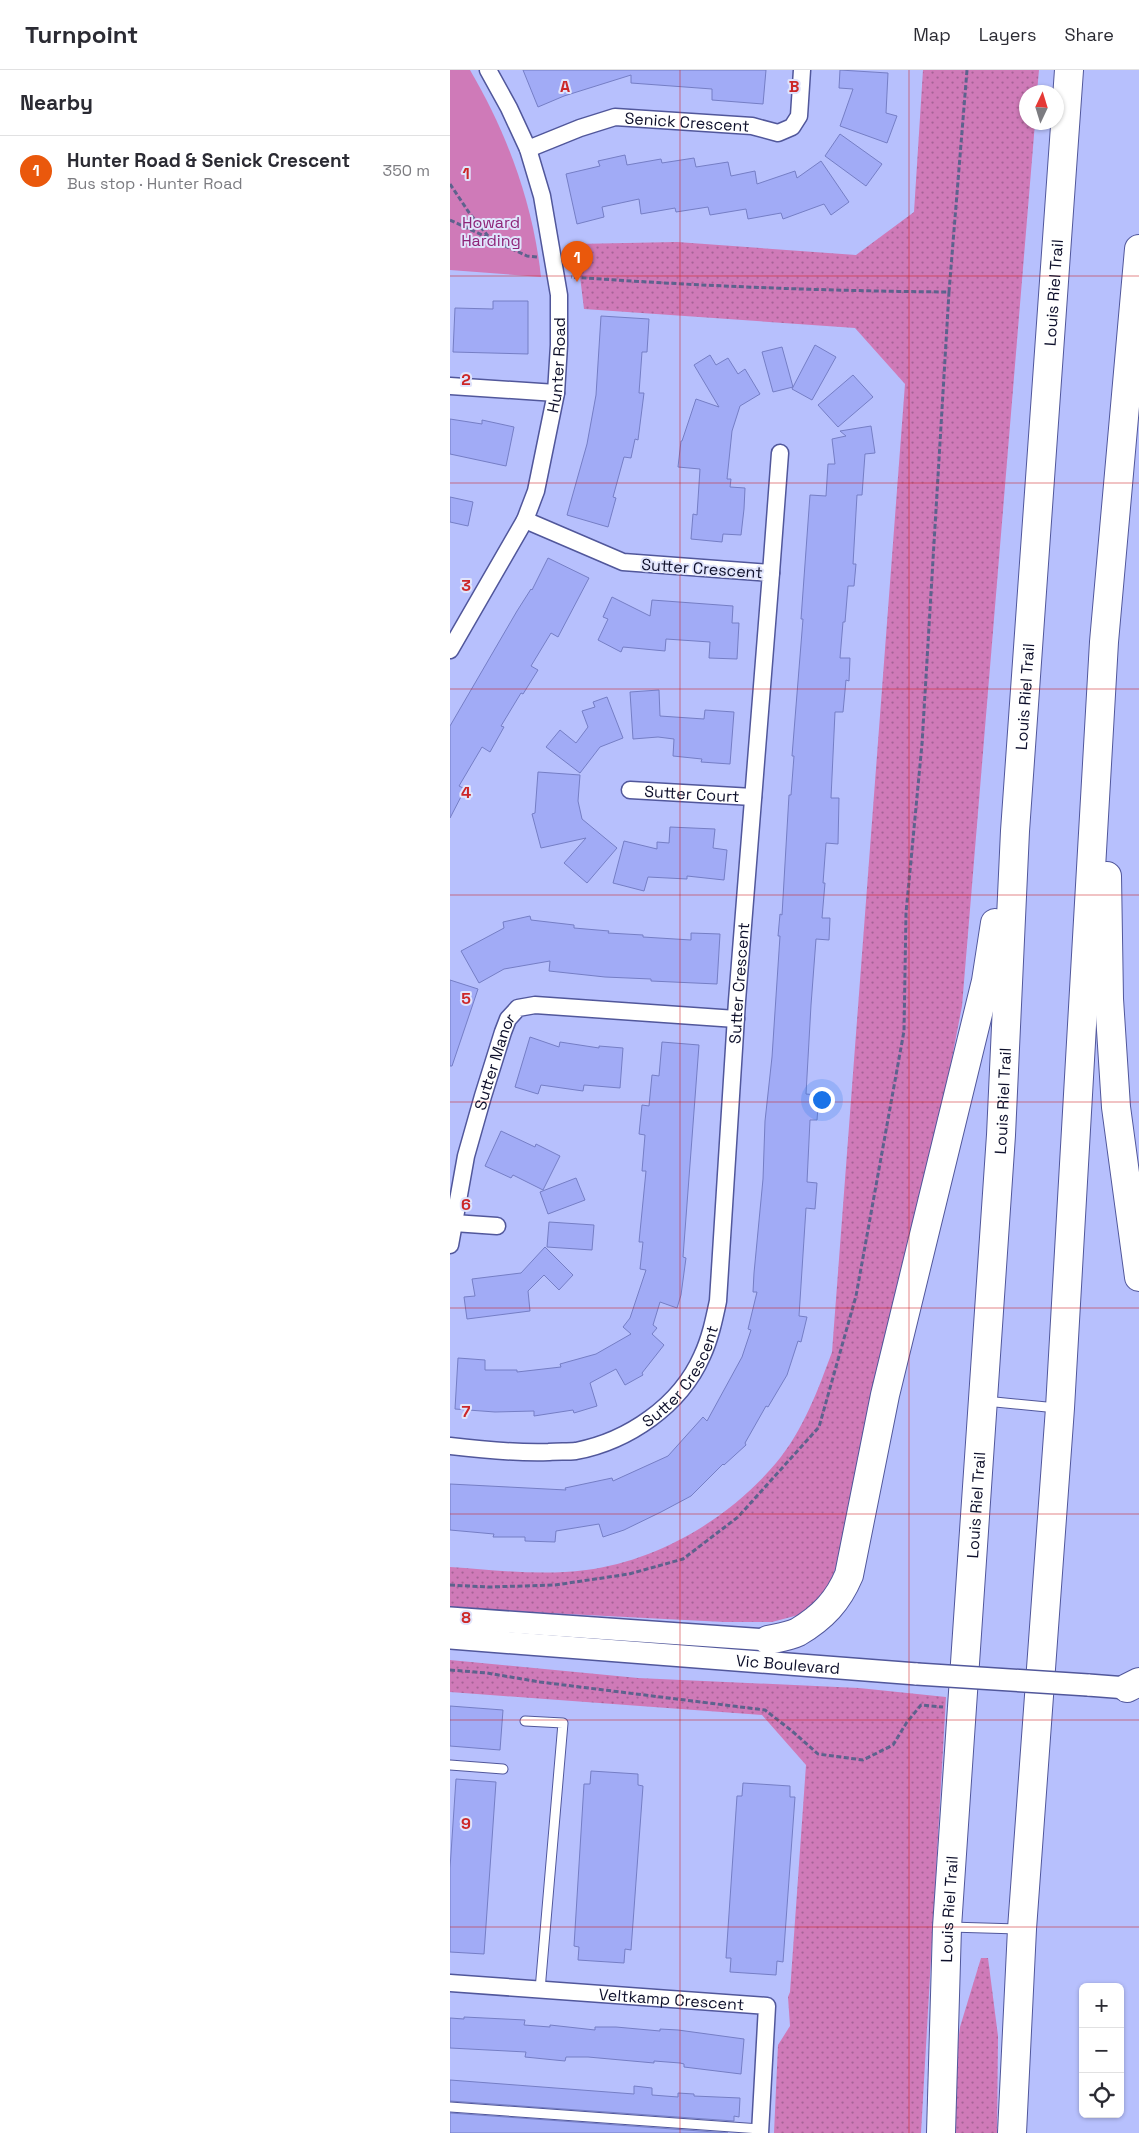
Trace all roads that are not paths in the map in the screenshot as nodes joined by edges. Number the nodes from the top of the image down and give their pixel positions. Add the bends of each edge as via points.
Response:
1 (488, 70) edge
2 (802, 70) edge
3 (1069, 70) edge
4 (528, 149) junction
5 (1139, 249) edge
6 (450, 386) edge
7 (556, 393) junction
8 (780, 453) dead end
9 (525, 520) junction
10 (771, 573) junction
11 (1104, 642) junction
12 (450, 650) edge
13 (630, 790) dead end
14 (753, 797) junction
15 (1015, 831) junction
16 (736, 1019) junction
17 (454, 1223) junction
18 (496, 1226) dead end
19 (450, 1246) edge
20 (1139, 1277) edge
21 (984, 1401) junction
22 (1060, 1408) junction
23 (450, 1446) edge
24 (450, 1618) edge
25 (450, 1638) edge
26 (768, 1640) joint
27 (1133, 1685) edge
28 (524, 1721) dead end
29 (450, 1765) edge
30 (502, 1769) dead end
31 (948, 1927) junction
32 (1022, 1929) junction
33 (450, 1983) edge
34 (540, 1990) junction
35 (450, 2107) edge
36 (760, 2131) edge
37 (941, 2133) edge
38 (1012, 2133) edge

1 - 4 street, Hunter Road
2 - 4 street, Senick Crescent via 799,116 792,128 778,132 752,126 615,117
3 - 15 highway, Louis Riel Trail
4 - 7 street, Hunter Road via 542,196 559,295
5 - 11 highway
6 - 7 street
7 - 9 street, Hunter Road via 536,491
8 - 10 street
9 - 10 street, Sutter Crescent via 623,562
9 - 12 street, Hunter Road
10 - 14 street, Sutter Crescent
11 - 20 highway via 1109,999 1116,1107
11 - 22 highway
13 - 14 street, Sutter Court
14 - 16 street, Sutter Crescent
15 - 21 highway, Louis Riel Trail via 1001,1135
15 - 26 highway via 1004,862 986,982 884,1394 849,1575 841,1594 827,1612 797,1632
16 - 17 street, Sutter Manor via 535,1005 518,1008 508,1019 482,1096 466,1156
16 - 23 street, Sutter Crescent via 718,1301 702,1357 684,1386 658,1413 619,1438 575,1451 518,1452
17 - 18 street
17 - 19 street, Sutter Manor
21 - 22 lane
21 - 31 highway, Louis Riel Trail
22 - 32 highway
24 - 26 street, Vic Boulevard
25 - 27 street, Vic Boulevard, bridge via 917,1674
28 - 34 lane via 563,1723
29 - 30 lane
31 - 32 lane
31 - 37 highway, Louis Riel Trail
32 - 38 highway
33 - 34 street, Veltkamp Crescent
34 - 36 street, Veltkamp Crescent via 767,2006
35 - 36 lane

